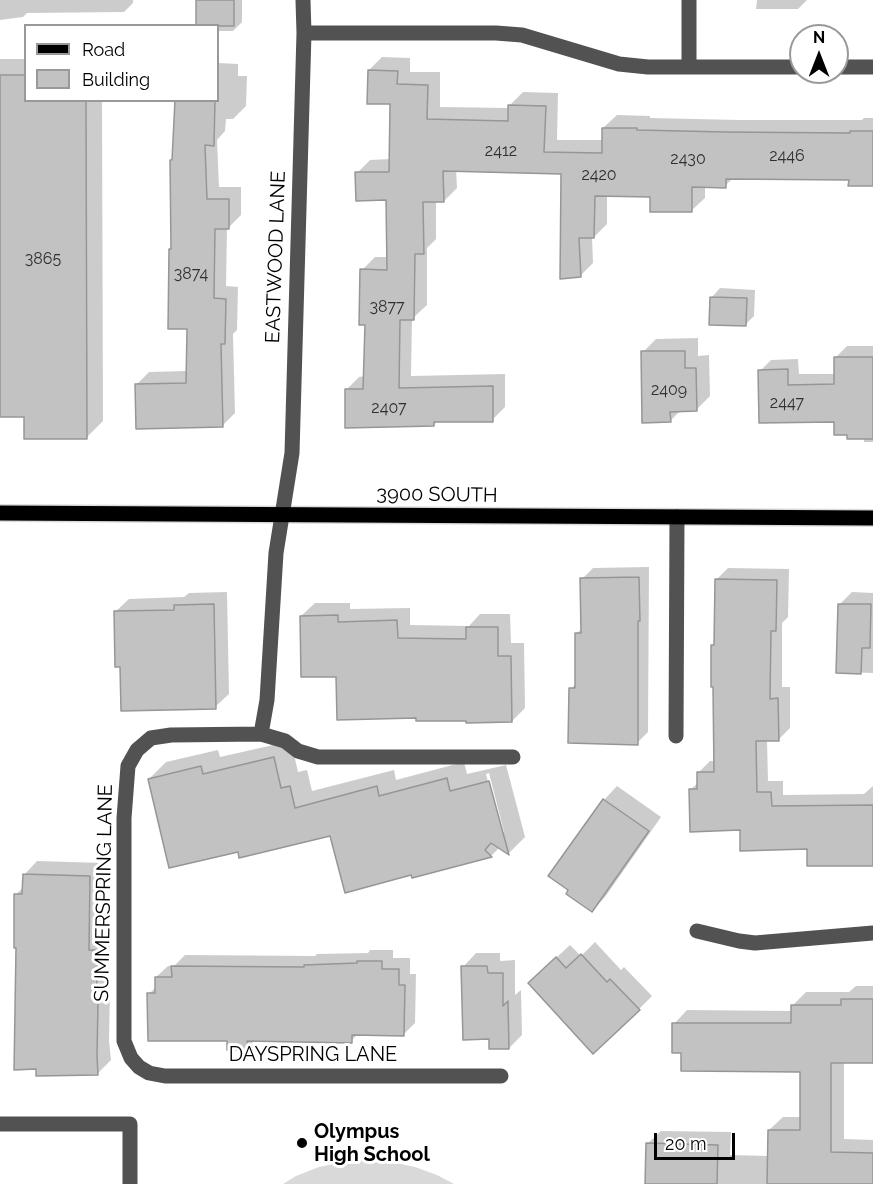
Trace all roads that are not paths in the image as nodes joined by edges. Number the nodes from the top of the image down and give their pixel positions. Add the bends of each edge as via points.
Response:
1 (303, 0) edge
2 (689, 0) edge
3 (304, 33) junction
4 (689, 67) junction
5 (789, 67) edge
6 (849, 67) edge
7 (873, 67) edge
8 (0, 513) edge
9 (283, 514) junction
10 (677, 517) junction
11 (873, 518) edge
12 (261, 734) junction
13 (676, 736) dead end
14 (513, 757) dead end
15 (697, 931) dead end
16 (873, 933) edge
17 (131, 1058) joint
18 (501, 1076) dead end
19 (0, 1124) edge
20 (130, 1184) edge

1 - 3 street, EASTWOOD LANE
2 - 4 street
3 - 4 street via 522,35 619,64
3 - 9 street, EASTWOOD LANE via 292,453
4 - 5 street
6 - 7 street
8 - 9 main road, 3900 SOUTH
9 - 10 main road, 3900 SOUTH
9 - 12 street via 276,553 267,700
10 - 11 main road, 3900 SOUTH
10 - 13 street
12 - 14 street, SUMMERSPRING LANE via 318,757
12 - 17 street, SUMMERSPRING LANE via 151,738 137,750 128,766 123,1019 124,1041
15 - 16 street via 754,943
17 - 18 street, DAYSPRING LANE via 149,1073 165,1076
19 - 20 street via 130,1124

